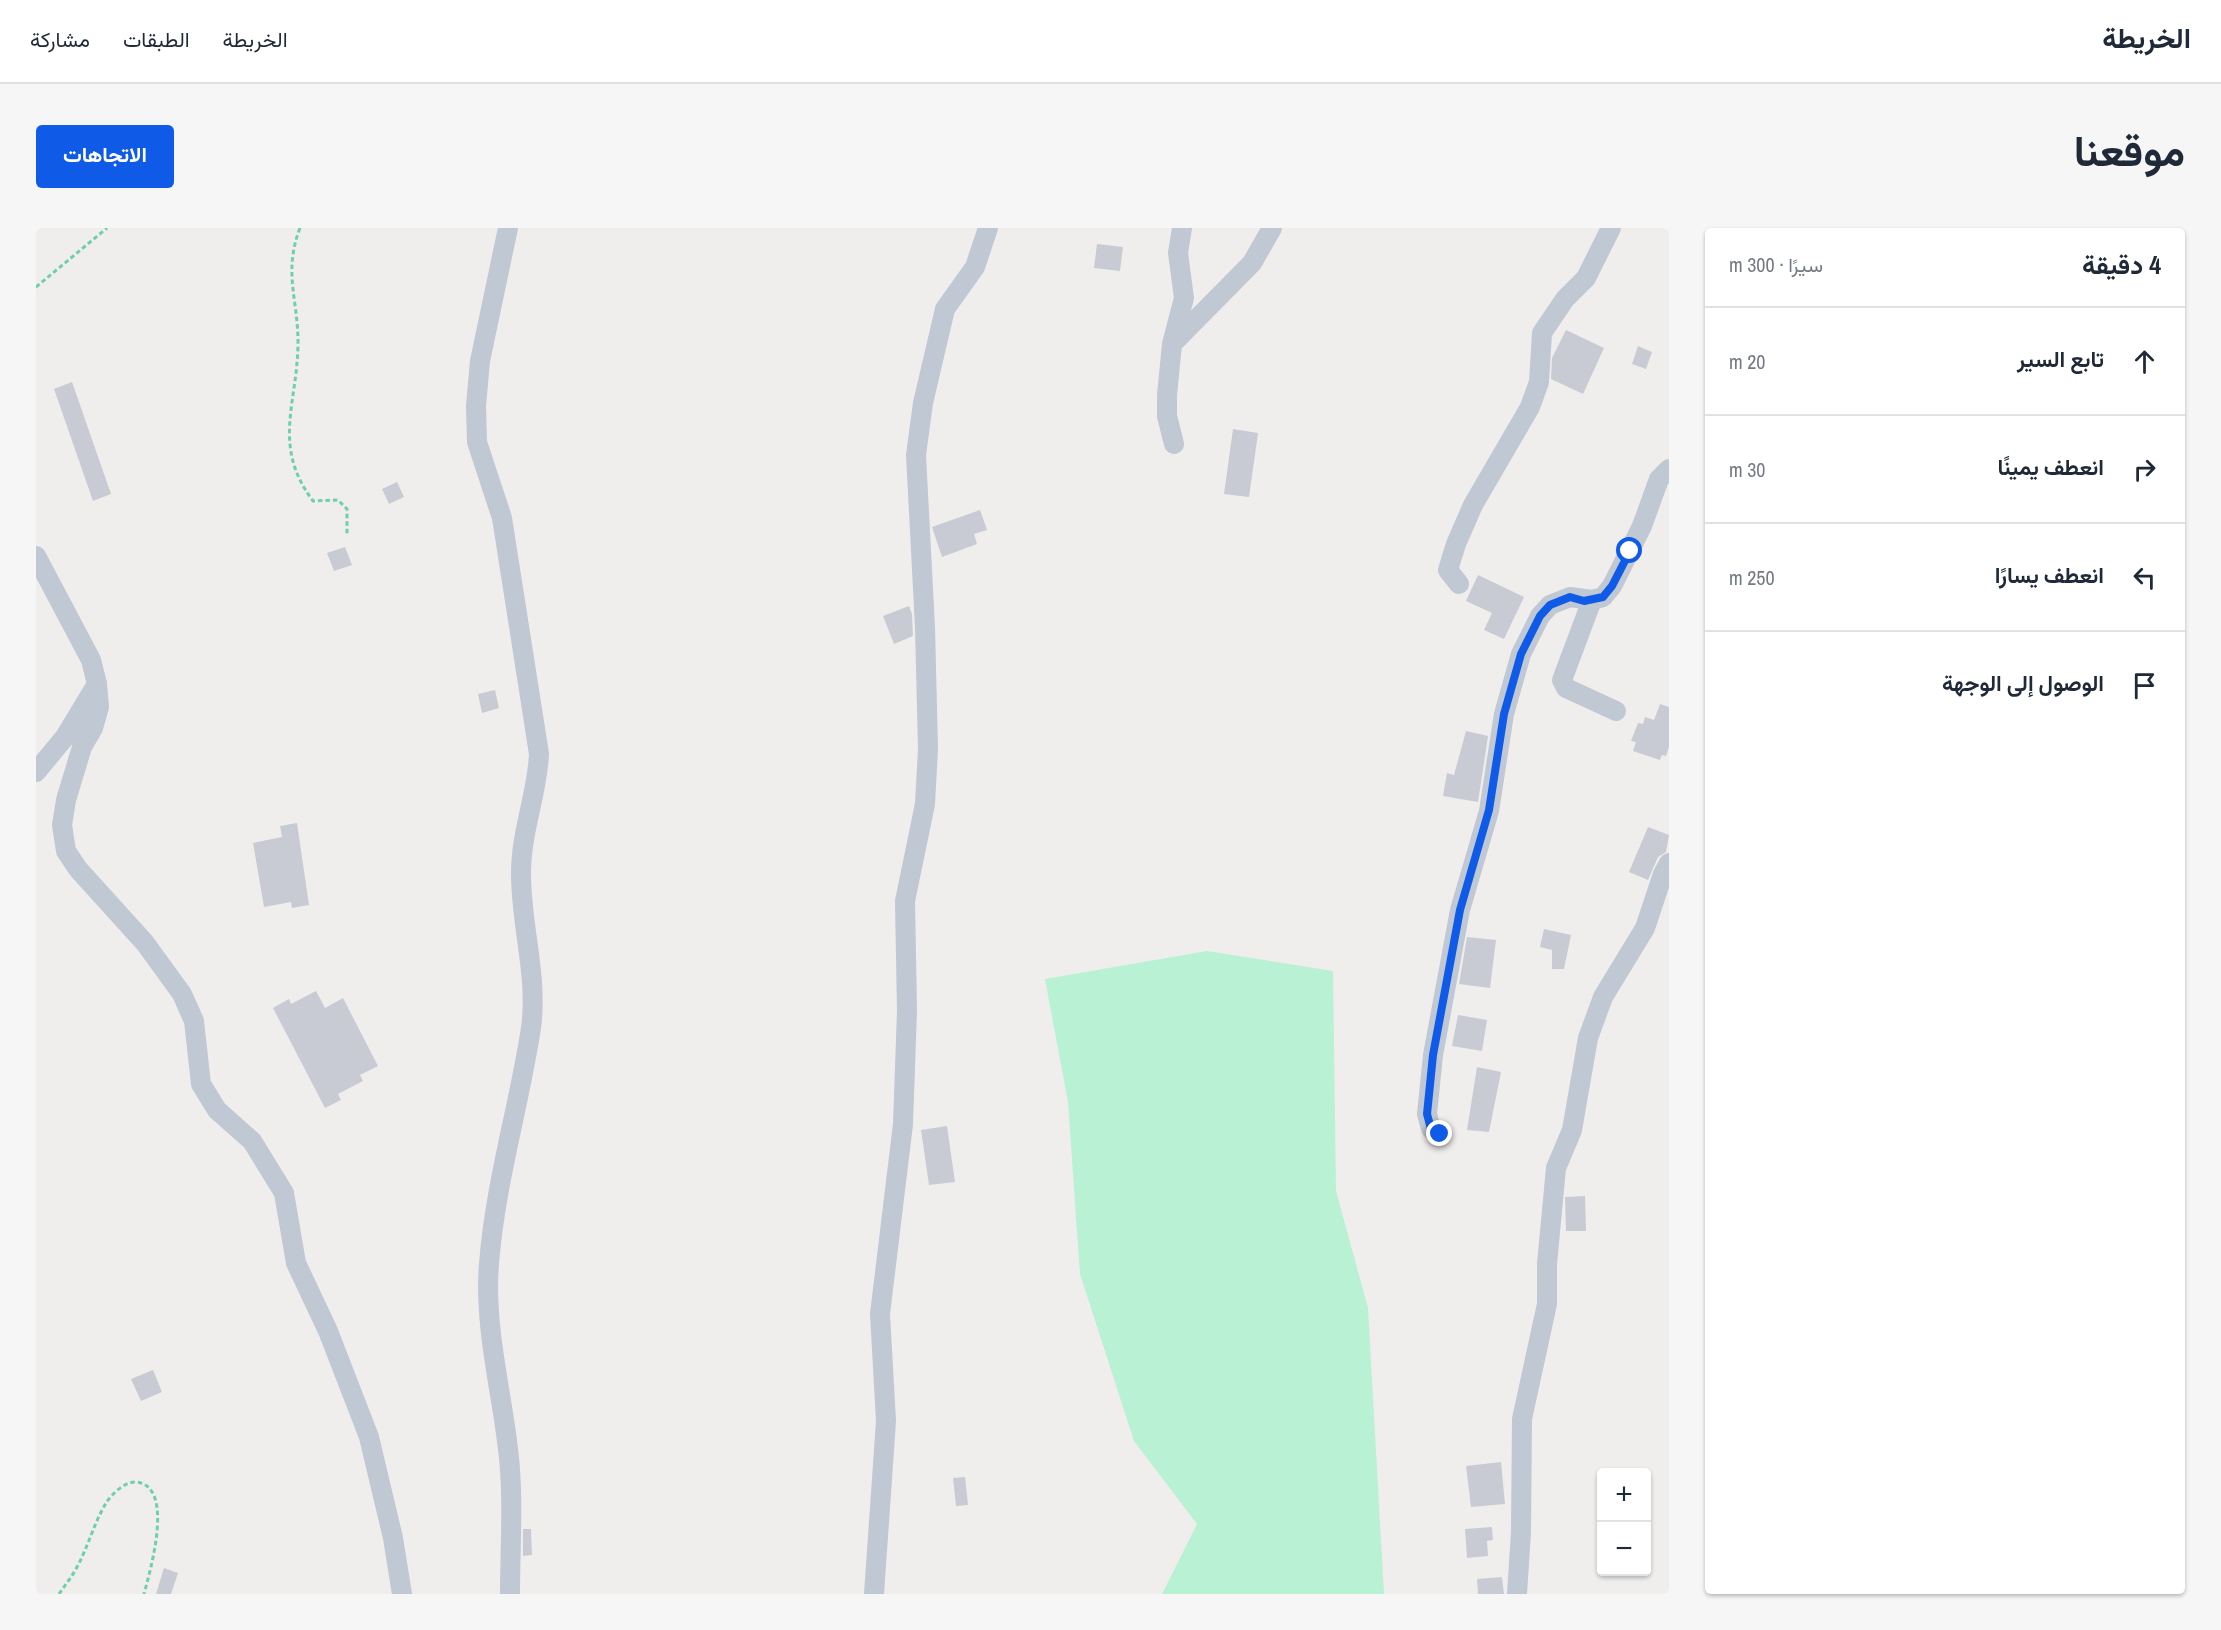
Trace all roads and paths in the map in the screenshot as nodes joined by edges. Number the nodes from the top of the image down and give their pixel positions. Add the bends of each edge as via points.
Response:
1 (107, 228) edge
2 (300, 228) edge
3 (508, 228) edge
4 (988, 228) edge
5 (1182, 228) edge
6 (1272, 228) edge
7 (1611, 228) edge
8 (36, 287) edge
9 (1172, 344) junction
10 (1174, 444) dead end
11 (1669, 469) edge
12 (346, 536) dead end
13 (36, 556) edge
14 (1459, 584) dead end
15 (1592, 600) junction
16 (97, 684) junction
17 (1616, 711) dead end
18 (36, 772) edge
19 (1669, 864) edge
20 (1440, 1134) dead end
21 (59, 1594) edge
22 (144, 1594) edge
23 (402, 1594) edge
24 (510, 1594) edge
25 (874, 1594) edge
26 (1517, 1594) edge

1 - 8 path
2 - 12 path via 290,271 298,341 287,432 298,480 313,501 338,500 347,509
3 - 24 street via 480,361 476,406 477,442 502,519 539,754 538,778 522,837 526,940 534,981 531,1026 498,1194 489,1265 489,1319 509,1451
4 - 25 street via 975,267 945,309 923,403 916,455 928,748 925,804 905,901 903,1124 880,1314 886,1421
5 - 9 street via 1178,253 1184,298
6 - 9 street via 1252,263
7 - 14 street via 1586,278 1565,299 1542,333 1539,382 1530,407 1473,505 1456,544 1448,570
9 - 10 street via 1167,416
11 - 15 street via 1659,479 1642,526 1612,586 1603,597
13 - 16 street via 91,660
15 - 17 street via 1562,680 1566,688
15 - 20 street via 1561,599 1540,616 1521,654 1507,704 1489,810 1460,910 1433,1055 1427,1114 1431,1129
16 - 18 street via 65,737
16 - 23 street via 99,707 82,747 65,808 62,825 66,851 145,943 182,994 194,1021 201,1084 217,1110 252,1142 284,1193 296,1263 328,1331 369,1437
19 - 26 street via 1645,928 1603,997 1588,1038 1572,1130 1556,1168 1546,1264 1547,1304 1522,1419
21 - 22 path via 76,1568 106,1503 133,1482 151,1491 159,1513

